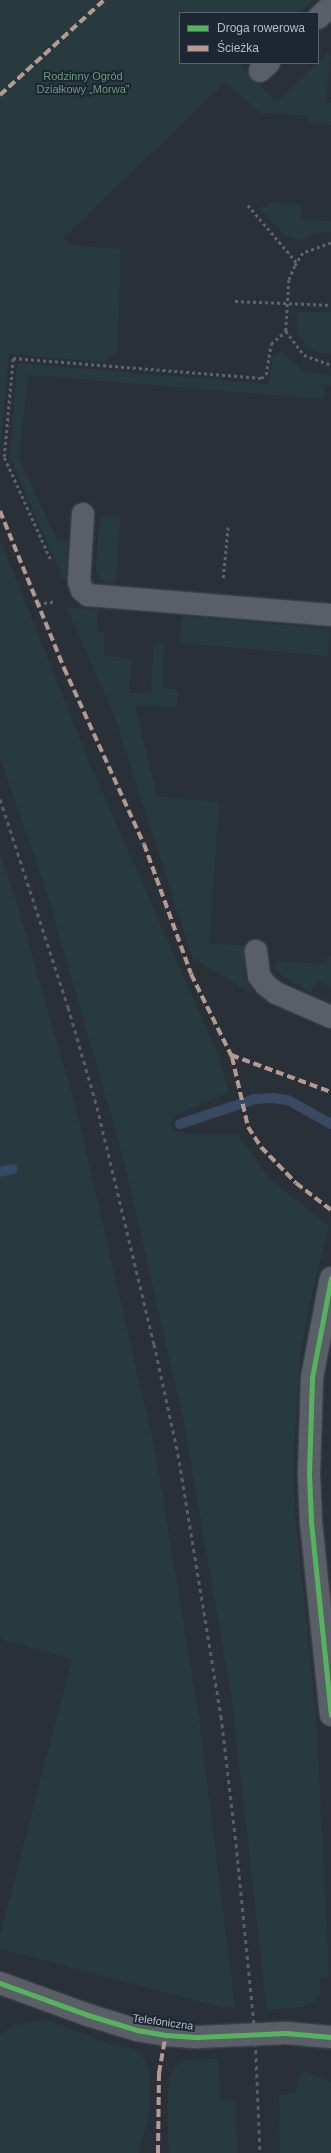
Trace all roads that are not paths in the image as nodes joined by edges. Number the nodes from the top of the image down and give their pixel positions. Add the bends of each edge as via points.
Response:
1 (331, 6) edge
2 (319, 17) edge
3 (83, 514) dead end
4 (331, 615) edge
5 (256, 951) dead end
6 (331, 1017) edge
7 (331, 1278) edge
8 (331, 1715) edge
9 (0, 1983) edge
10 (331, 2037) edge

1 - 2 street
3 - 4 street via 80,581 82,590 88,595
5 - 6 street via 259,976 266,985 276,993
7 - 8 street via 312,1378 309,1466 311,1522
9 - 10 street, Telefoniczna via 88,2015 137,2030 166,2035 198,2037 286,2033

